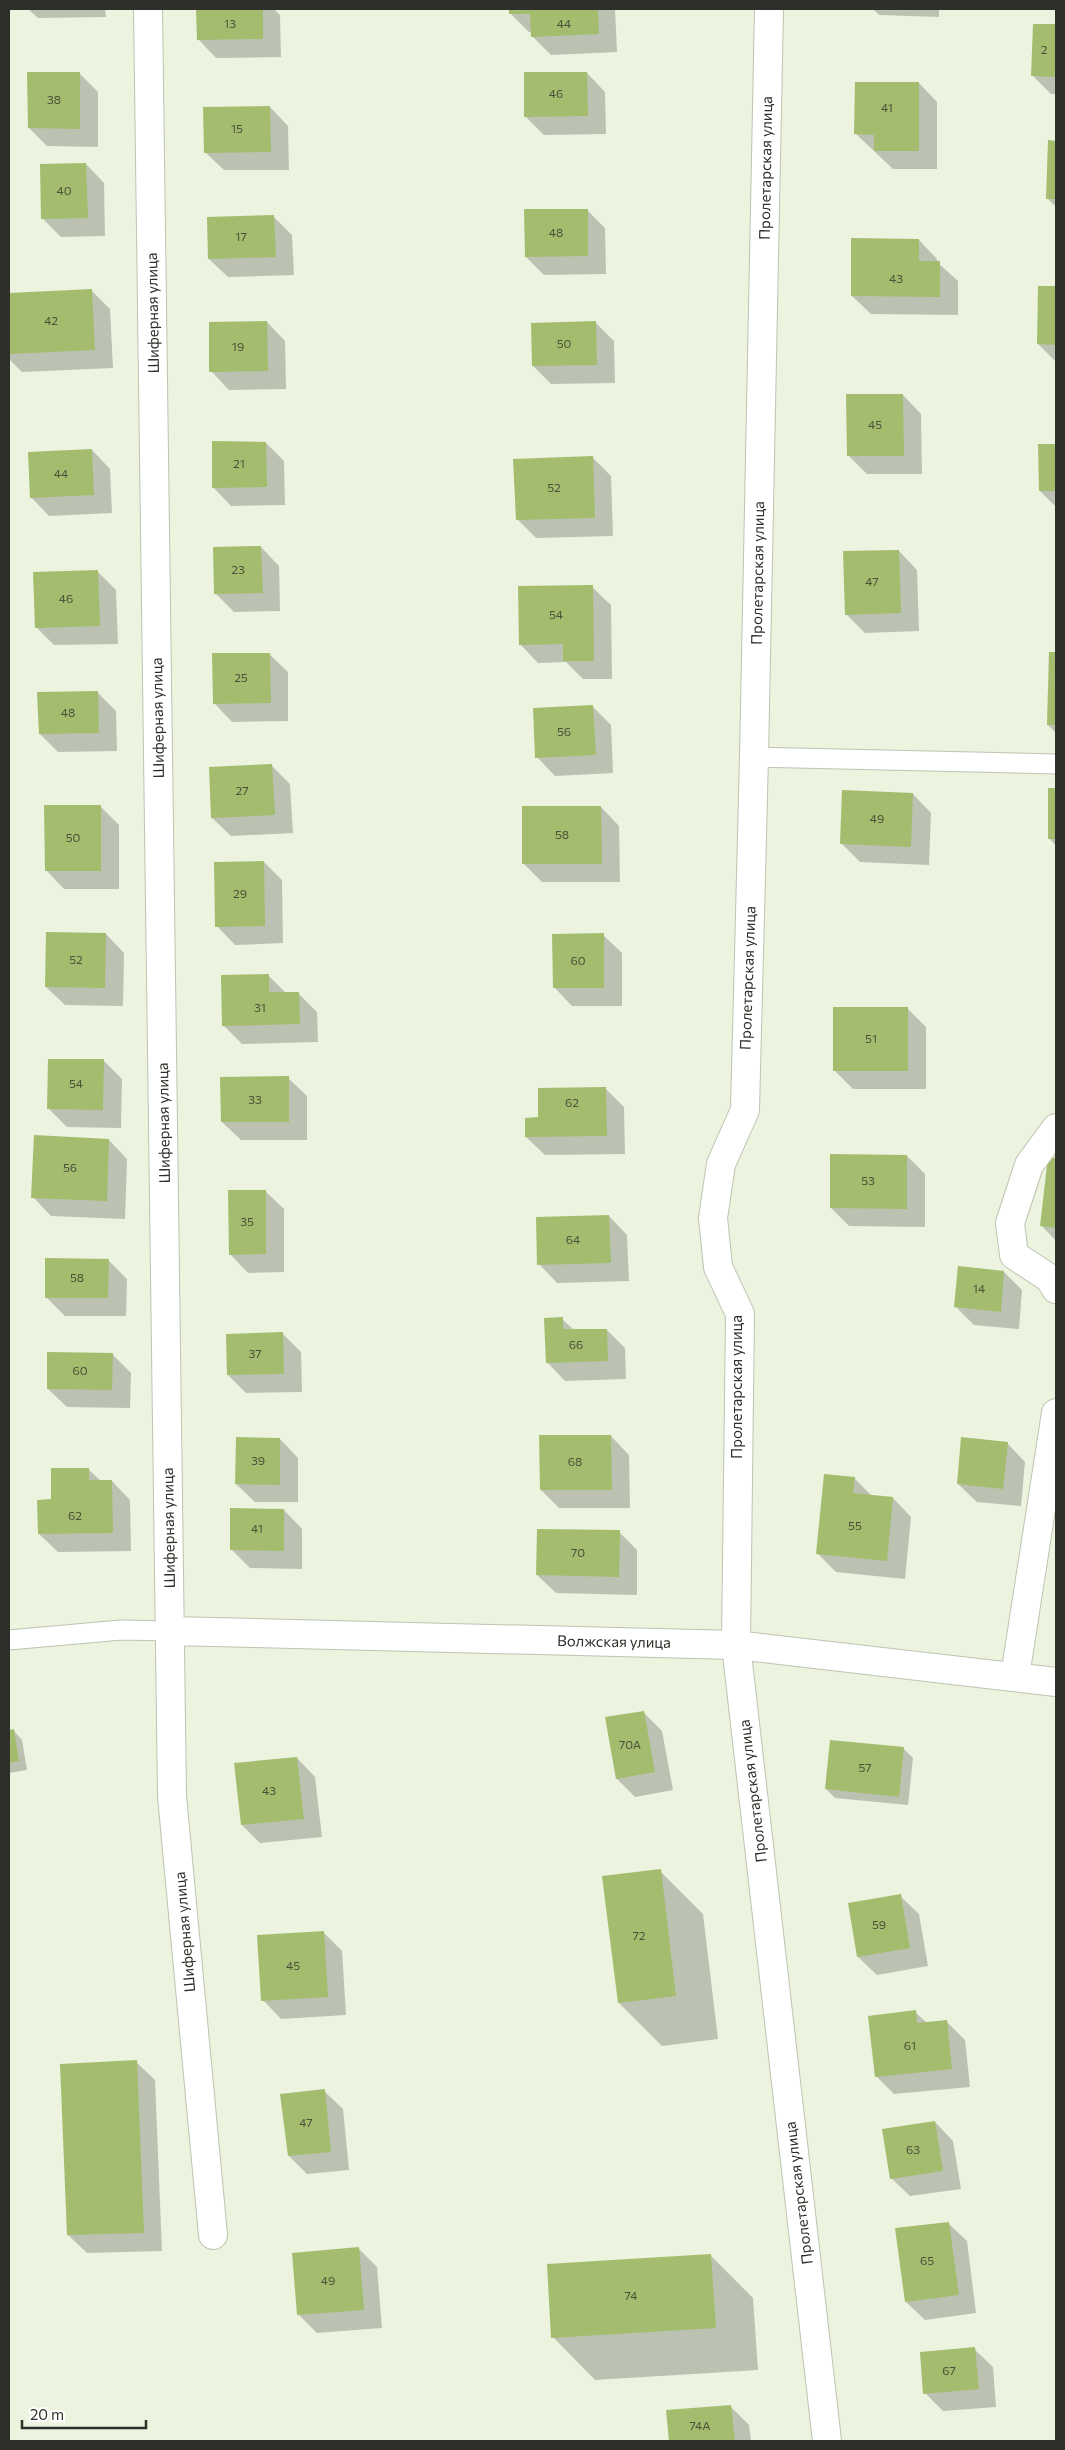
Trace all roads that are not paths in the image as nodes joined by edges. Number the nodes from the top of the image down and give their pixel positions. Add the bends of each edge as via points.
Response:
1 (148, 9) edge
2 (769, 9) edge
3 (754, 757) junction
4 (1056, 764) edge
5 (1056, 1128) edge
6 (1056, 1289) edge
7 (1056, 1413) edge
8 (1053, 1461) edge
9 (171, 1631) junction
10 (9, 1640) edge
11 (736, 1644) junction
12 (1015, 1676) junction
13 (1056, 1682) edge
14 (213, 2234) dead end
15 (827, 2441) edge

1 - 9 street, Шиферная улица
2 - 3 street, Пролетарская улица
3 - 4 lane
3 - 11 street, Пролетарская улица via 745,1110 721,1164 713,1218 718,1267 740,1314
5 - 6 street via 1029,1165 1010,1224 1014,1255 1049,1278
7 - 8 street
8 - 12 street
9 - 10 lane via 121,1630
9 - 11 street, Волжская улица
9 - 14 street, Шиферная улица via 172,1796
11 - 12 street, Волжская улица
11 - 15 street, Пролетарская улица
12 - 13 street, Волжская улица

